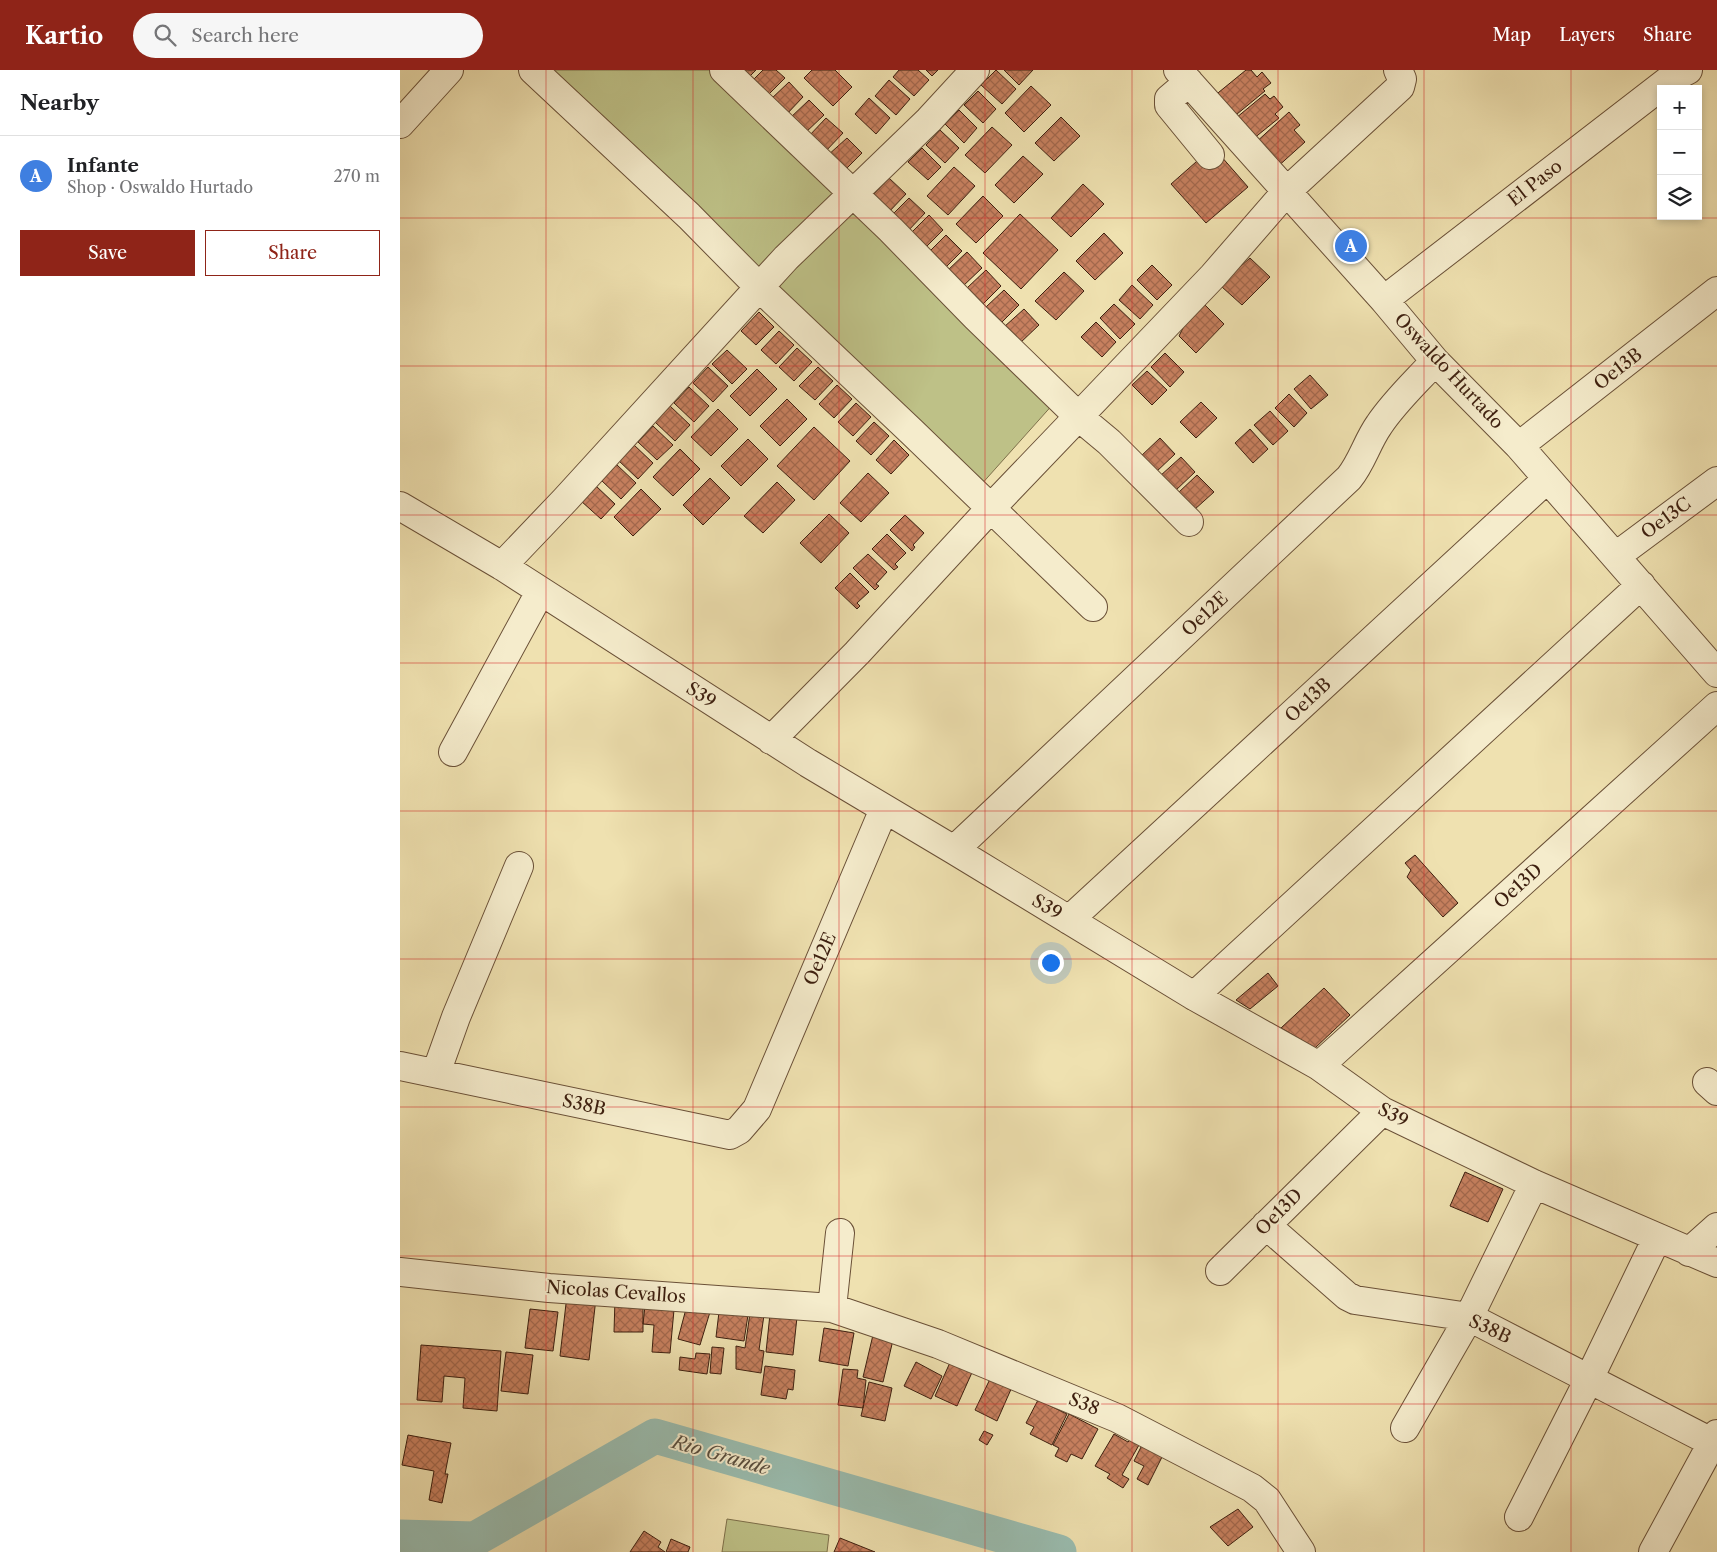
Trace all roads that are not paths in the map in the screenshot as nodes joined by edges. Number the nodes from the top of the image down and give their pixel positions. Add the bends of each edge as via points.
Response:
1 (449, 70) edge
2 (533, 70) edge
3 (724, 70) edge
4 (974, 70) edge
5 (1398, 70) edge
6 (1688, 70) edge
7 (1184, 76) edge
8 (400, 124) edge
9 (1210, 155) dead end
10 (1286, 192) junction
11 (853, 194) junction
12 (760, 288) junction
13 (1717, 291) edge
14 (1384, 300) junction
15 (1436, 361) junction
16 (1079, 417) junction
17 (1519, 446) junction
18 (1547, 479) junction
19 (1717, 481) edge
20 (400, 506) edge
21 (990, 508) junction
22 (1189, 522) dead end
23 (1616, 556) junction
24 (502, 566) junction
25 (1641, 586) junction
26 (540, 592) junction
27 (1093, 607) dead end
28 (1715, 667) edge
29 (1717, 706) edge
30 (771, 740) junction
31 (453, 752) dead end
32 (884, 809) junction
33 (954, 850) junction
34 (519, 866) dead end
35 (1069, 920) junction
36 (1194, 996) junction
37 (400, 1066) edge
38 (1319, 1066) junction
39 (436, 1074) junction
40 (757, 1109) joint
41 (1382, 1111) junction
42 (1534, 1184) junction
43 (1266, 1225) junction
44 (1717, 1227) edge
45 (840, 1233) dead end
46 (1657, 1238) junction
47 (1689, 1252) junction
48 (1717, 1263) edge
49 (1220, 1271) dead end
50 (400, 1272) edge
51 (832, 1308) junction
52 (1468, 1317) junction
53 (1589, 1379) junction
54 (1405, 1428) dead end
55 (1716, 1441) edge
56 (1519, 1517) dead end
57 (1301, 1552) edge
58 (1653, 1552) edge

1 - 8 street
2 - 12 street via 689,216
3 - 11 street
4 - 11 street via 929,120
5 - 10 street via 1402,79 1400,87
6 - 14 street, El Paso via 1669,80
7 - 9 street via 1168,105
7 - 10 street, Oswaldo Hurtado
10 - 14 street, Oswaldo Hurtado
10 - 16 street via 1214,276
11 - 12 street via 786,258
11 - 16 street
12 - 21 street
12 - 24 street
13 - 17 street, Oe13B
14 - 15 street, Oswaldo Hurtado
15 - 17 street, Oswaldo Hurtado
15 - 33 street, Oe12E via 1378,425 1356,470
16 - 21 street
16 - 22 street via 1109,442
17 - 18 street, Oswaldo Hurtado
18 - 23 street, Oswaldo Hurtado
18 - 35 street, Oe13B
19 - 23 street, Oe13C
20 - 24 street, S39
21 - 27 street
21 - 30 street via 857,653
23 - 25 street, Oswaldo Hurtado
24 - 26 street, S39
25 - 28 street, Oswaldo Hurtado
25 - 36 street
26 - 30 street, S39
26 - 31 street
29 - 38 street, Oe13D
30 - 32 street, S39
32 - 33 street, S39
32 - 40 street, Oe12E
33 - 35 street, S39
34 - 39 street via 456,1017
35 - 36 street, S39
36 - 38 street, S39
37 - 39 street, S38B
38 - 41 street, S39
39 - 40 street, S38B via 730,1135
41 - 42 street, S39
41 - 43 street, Oe13D
42 - 46 street, S39
42 - 52 street
43 - 49 street, Oe13D
43 - 52 street, S38B via 1355,1300
44 - 47 street
45 - 51 street
46 - 47 street, S39
46 - 53 street
47 - 48 street, S39
50 - 51 street, Nicolas Cevallos via 549,1288
51 - 57 street, S38 via 938,1344 1116,1418 1244,1484 1267,1500
52 - 53 street, S38B
52 - 54 street
53 - 55 street, S38B
53 - 56 street
55 - 58 street

